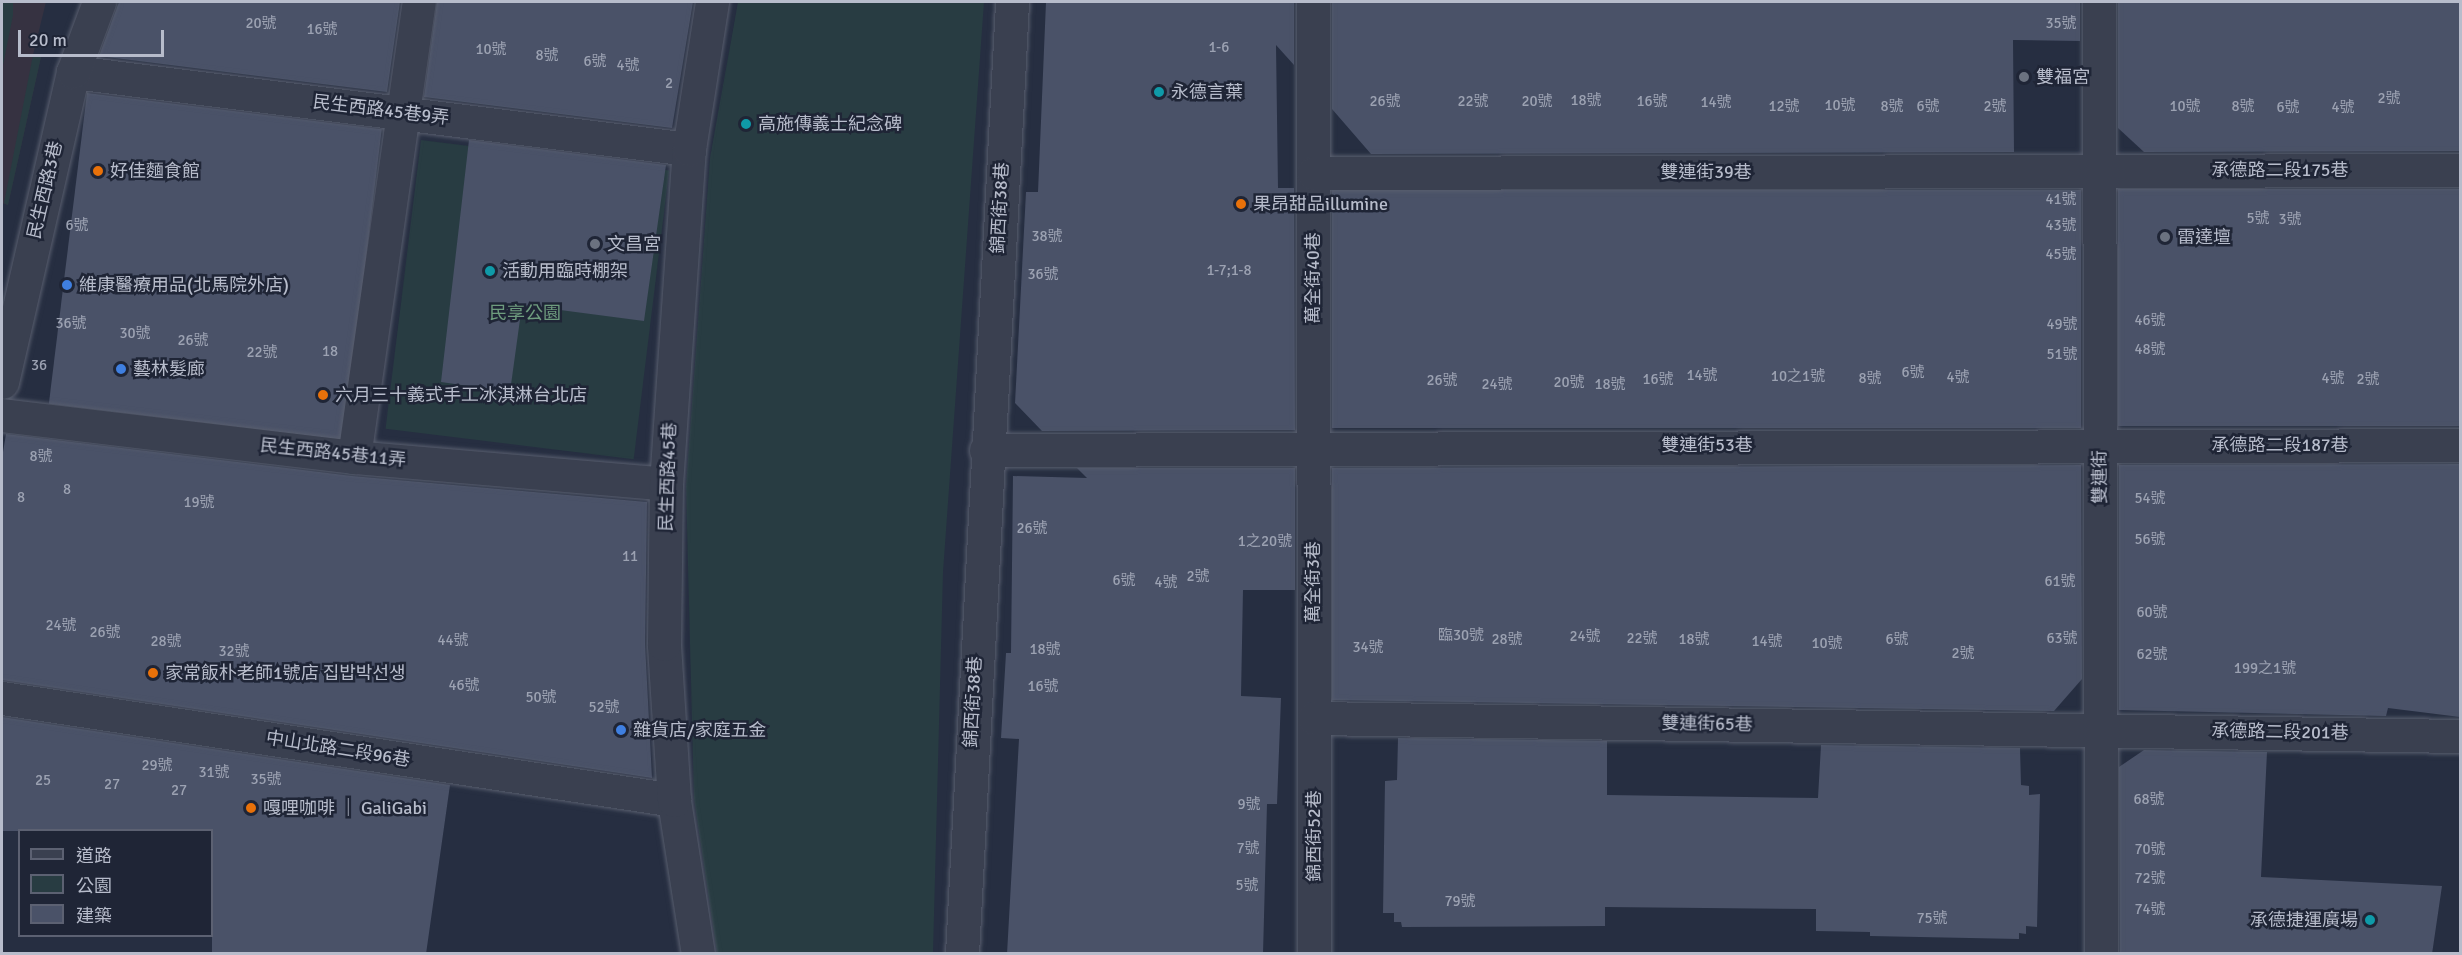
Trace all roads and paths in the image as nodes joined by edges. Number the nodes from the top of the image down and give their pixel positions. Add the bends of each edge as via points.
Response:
1 (99, 2) edge
2 (419, 2) edge
3 (712, 2) edge
4 (1012, 2) edge
5 (1312, 2) edge
6 (2098, 2) edge
7 (73, 72) junction
8 (402, 113) junction
9 (689, 149) junction
10 (2460, 170) edge
11 (2099, 171) junction
12 (1313, 173) junction
13 (2, 382) edge
14 (2, 415) edge
15 (2100, 444) junction
16 (2460, 445) edge
17 (1314, 447) junction
18 (986, 450) junction
19 (354, 457) junction
20 (666, 484) junction
21 (2, 698) edge
22 (1314, 718) junction
23 (2100, 729) junction
24 (2460, 736) edge
25 (674, 800) junction
26 (698, 954) edge
27 (962, 954) edge
28 (1314, 954) edge
29 (2101, 954) edge

1 - 7 street, 民生西路3巷
2 - 8 street
3 - 9 street, 民生西路45巷
4 - 18 street, 錦西街38巷
5 - 12 street, 萬全街40巷
6 - 11 street, 雙連街
7 - 8 street, 民生西路45巷9弄
7 - 13 street, 民生西路3巷
8 - 9 street, 民生西路45巷9弄
8 - 19 street
9 - 20 street, 民生西路45巷
10 - 11 street, 承德路二段175巷
11 - 12 street, 雙連街39巷
11 - 15 street, 雙連街
12 - 17 street, 萬全街40巷
14 - 19 street, 民生西路45巷11弄
15 - 16 street, 承德路二段187巷
15 - 17 street, 雙連街53巷
15 - 23 street, 雙連街
17 - 18 street
17 - 22 street, 萬全街3巷
18 - 27 street, 錦西街38巷
19 - 20 street, 民生西路45巷11弄
20 - 25 street, 民生西路45巷 via 664,644
21 - 25 street, 中山北路二段96巷
22 - 23 street, 雙連街65巷
22 - 28 street, 錦西街52巷
23 - 24 street, 承德路二段201巷
23 - 29 street, 雙連街
25 - 26 street, 民生西路45巷

